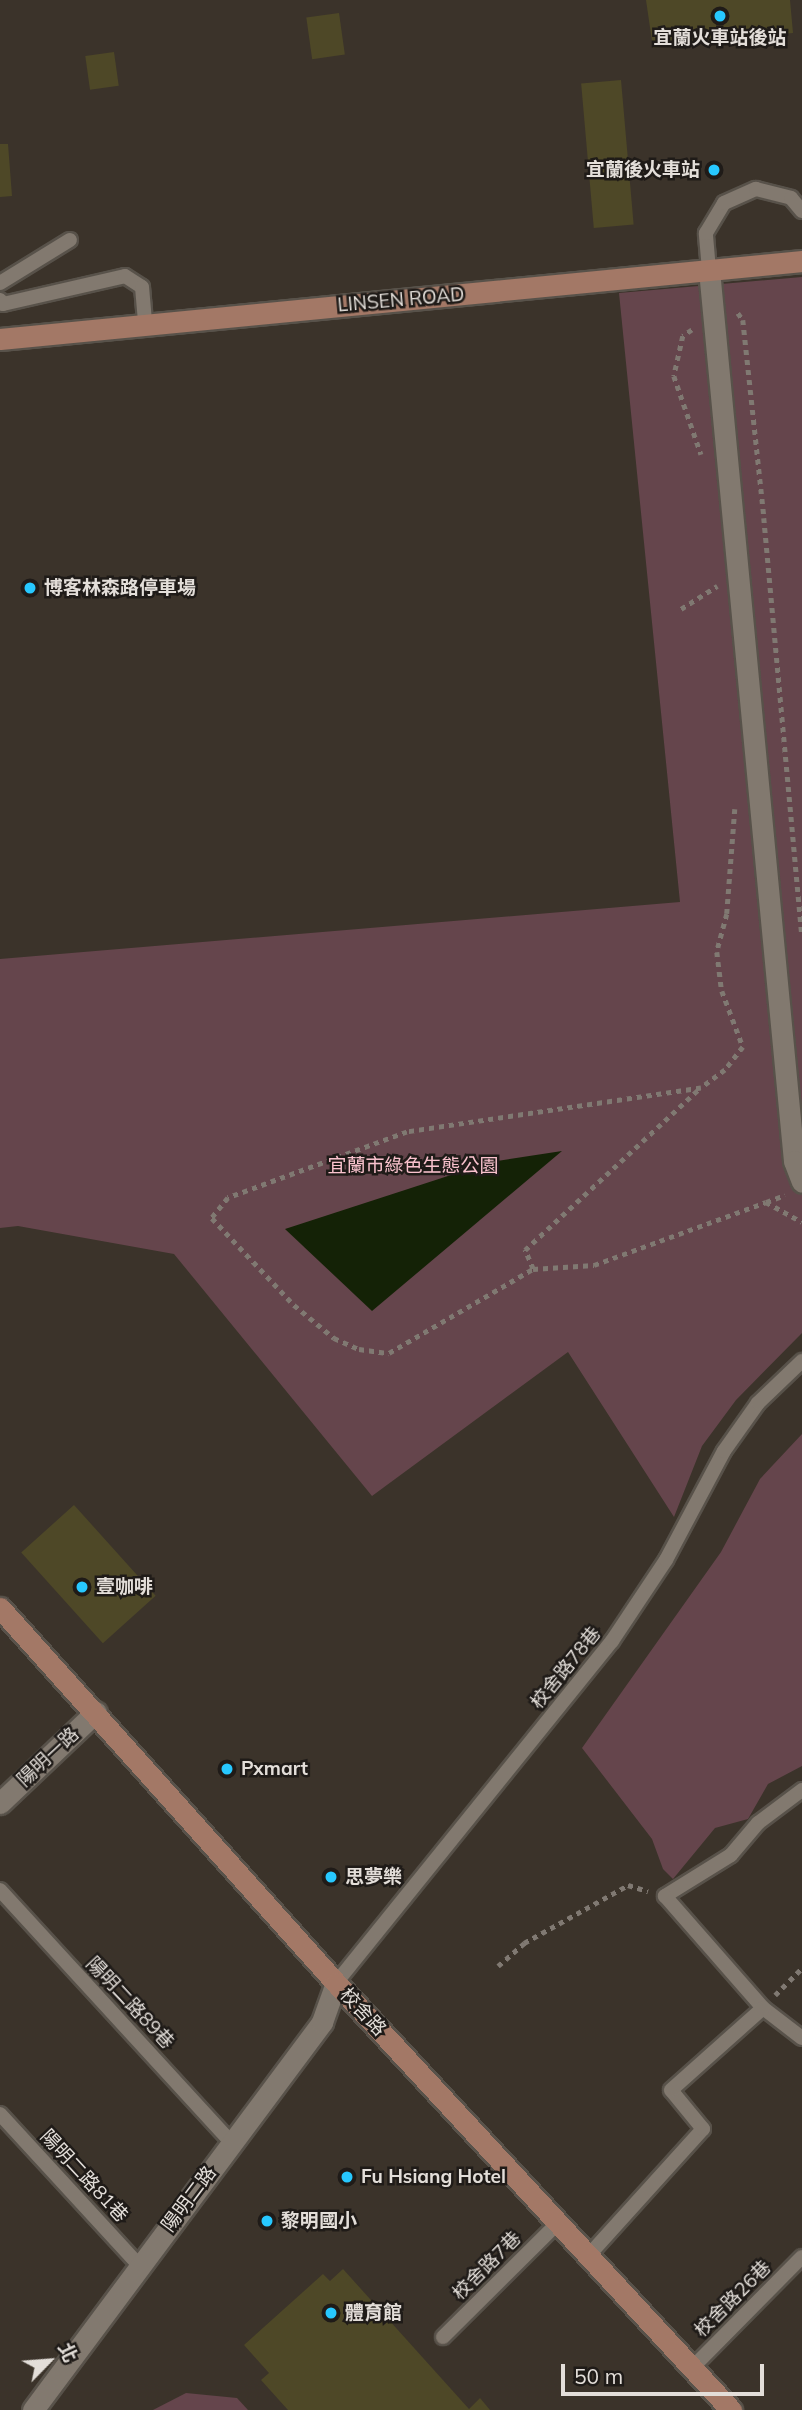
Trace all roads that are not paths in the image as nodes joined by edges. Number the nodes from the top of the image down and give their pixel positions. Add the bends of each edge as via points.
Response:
1 (802, 211) edge
2 (70, 240) dead end
3 (802, 261) edge
4 (709, 270) junction
5 (0, 283) edge
6 (0, 300) edge
7 (145, 324) junction
8 (0, 339) edge
9 (802, 1182) edge
10 (802, 1362) edge
11 (0, 1608) edge
12 (96, 1712) junction
13 (802, 1790) edge
14 (0, 1803) edge
15 (0, 1890) edge
16 (336, 1983) junction
17 (763, 2008) junction
18 (802, 2038) edge
19 (0, 2114) edge
20 (232, 2143) junction
21 (559, 2222) junction
22 (589, 2255) junction
23 (802, 2257) edge
24 (139, 2265) junction
25 (443, 2337) dead end
26 (692, 2368) junction
27 (33, 2410) edge
28 (731, 2410) edge

1 - 4 lane via 791,198 756,189 724,203 706,233
2 - 5 lane
3 - 4 street, LINSEN ROAD
4 - 7 street, LINSEN ROAD
4 - 9 street via 794,1161
6 - 7 lane via 3,304 125,276 142,287
7 - 8 street, LINSEN ROAD
10 - 16 lane, 校舍路78巷 via 758,1403 723,1451 666,1560 612,1642
11 - 12 street, 校舍路
12 - 14 street, 陽明一路
12 - 16 street, 校舍路
13 - 17 lane via 758,1823 731,1855 666,1896
15 - 20 lane, 陽明二路89巷
16 - 20 street, 陽明二路 via 322,2022
16 - 21 street, 校舍路
17 - 18 lane
17 - 22 lane via 671,2090 702,2129
19 - 24 lane, 陽明二路81巷
20 - 24 street, 陽明二路
21 - 22 street, 校舍路
21 - 25 lane, 校舍路7巷
22 - 26 street, 校舍路
23 - 26 lane, 校舍路26巷
24 - 27 street, 陽明二路
26 - 28 street, 校舍路

